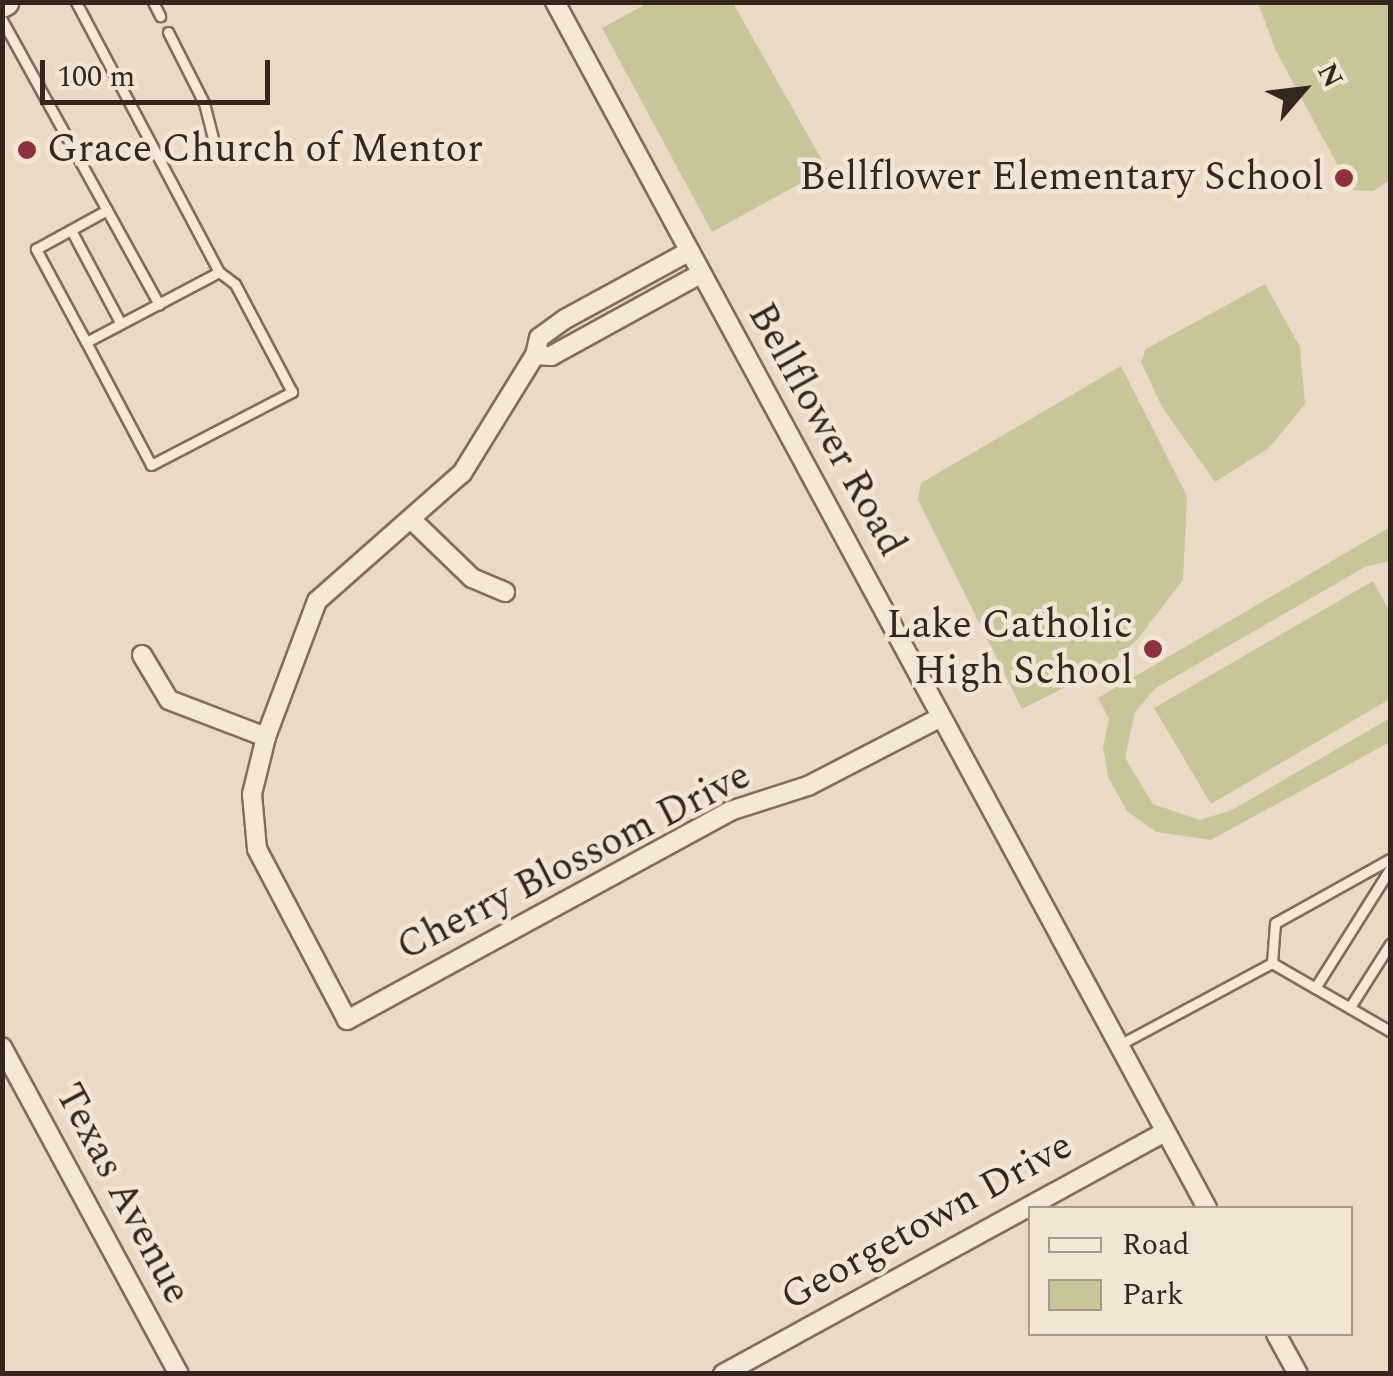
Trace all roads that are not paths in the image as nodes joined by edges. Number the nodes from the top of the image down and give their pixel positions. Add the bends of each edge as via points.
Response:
1 (76, 2) edge
2 (153, 2) edge
3 (554, 2) edge
4 (160, 16) dead end
5 (2, 20) edge
6 (168, 32) dead end
7 (216, 150) dead end
8 (107, 210) junction
9 (70, 230) junction
10 (688, 252) junction
11 (219, 272) junction
12 (700, 274) junction
13 (159, 304) junction
14 (121, 324) junction
15 (86, 342) junction
16 (534, 355) junction
17 (414, 522) junction
18 (504, 592) dead end
19 (142, 655) dead end
20 (941, 717) junction
21 (266, 736) junction
22 (1390, 859) edge
23 (1390, 868) edge
24 (1390, 944) edge
25 (1272, 963) junction
26 (1315, 988) junction
27 (1350, 1007) junction
28 (1390, 1028) edge
29 (1120, 1046) junction
30 (2, 1047) edge
31 (1165, 1132) junction
32 (1030, 1206) edge
33 (1206, 1206) edge
34 (1028, 1207) edge
35 (1277, 1336) edge
36 (179, 1374) edge
37 (723, 1374) edge
38 (1298, 1374) edge

1 - 11 lane
2 - 4 lane
3 - 10 street, Bellflower Road
5 - 8 lane
6 - 7 lane via 204,103
8 - 9 lane
8 - 13 lane
9 - 14 lane
9 - 15 lane via 36,249
10 - 12 street, Bellflower Road
10 - 16 street via 564,319 539,338
11 - 13 lane
11 - 15 lane via 235,284 292,392 151,465
12 - 16 street via 550,356
12 - 20 street, Bellflower Road
13 - 14 lane
14 - 15 lane
16 - 17 street via 476,457
17 - 18 street via 472,578
17 - 21 street via 317,601
19 - 21 street via 170,700
20 - 21 street, Cherry Blossom Drive via 808,786 730,812 347,1020 257,849 252,794
20 - 29 street, Bellflower Road
22 - 25 lane via 1276,923
23 - 26 lane
24 - 27 lane
25 - 26 lane
25 - 29 lane
26 - 27 lane
27 - 28 lane
29 - 31 street, Bellflower Road
30 - 36 street, Texas Avenue
31 - 32 street, Georgetown Drive
31 - 33 street, Bellflower Road
34 - 37 street, Georgetown Drive
35 - 38 street

